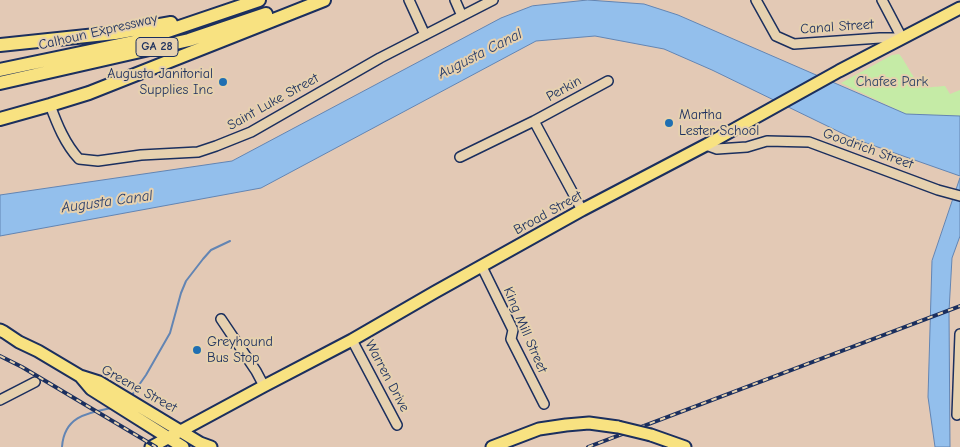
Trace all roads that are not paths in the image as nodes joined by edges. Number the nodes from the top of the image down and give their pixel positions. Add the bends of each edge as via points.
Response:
1 (259, 0) edge
2 (310, 0) edge
3 (324, 0) edge
4 (410, 0) edge
5 (455, 0) edge
6 (493, 0) edge
7 (756, 0) edge
8 (882, 0) edge
9 (960, 8) edge
10 (220, 13) junction
11 (462, 16) junction
12 (425, 35) junction
13 (902, 38) junction
14 (0, 45) edge
15 (0, 70) edge
16 (608, 81) dead end
17 (0, 83) edge
18 (50, 105) junction
19 (0, 119) edge
20 (534, 121) junction
21 (706, 145) junction
22 (460, 156) dead end
23 (960, 196) edge
24 (582, 210) junction
25 (482, 267) junction
26 (221, 319) dead end
27 (0, 330) edge
28 (960, 334) edge
29 (0, 340) edge
30 (352, 340) junction
31 (20, 342) junction
32 (35, 382) dead end
33 (95, 385) junction
34 (264, 386) junction
35 (0, 400) edge
36 (544, 404) dead end
37 (957, 415) dead end
38 (397, 425) dead end
39 (181, 431) junction
40 (167, 438) junction
41 (151, 447) edge
42 (183, 447) edge
43 (211, 447) edge
44 (492, 447) edge
45 (685, 447) edge

1 - 10 highway, Calhoun Expressway / GA 28
2 - 17 highway, Calhoun Expressway / GA 28 via 189,40
3 - 18 highway via 89,93
4 - 12 street
5 - 11 street
6 - 11 street, Saint Luke Street
7 - 13 street, Canal Street via 776,36 794,44
8 - 13 street
9 - 13 main road, Broad Street
10 - 14 highway via 115,33
10 - 15 highway, Calhoun Expressway / GA 28 via 138,41
11 - 12 street, Saint Luke Street
12 - 18 street, Saint Luke Street via 251,132 198,152 98,161 79,159 57,124
13 - 21 main road, Broad Street
16 - 20 street, Perkin
18 - 19 highway
20 - 22 street, Perkin
20 - 24 street
21 - 23 street, Goodrich Street via 717,149 764,142 809,142
21 - 24 main road, Broad Street
24 - 25 main road, Broad Street
25 - 30 main road, Broad Street
25 - 36 street, King Mill Street via 513,330 511,339
26 - 34 street
27 - 31 main road, Greene Street
28 - 37 street
29 - 31 main road, Greene Street
30 - 34 main road, Broad Street
30 - 38 street, Warren Drive
31 - 33 main road, Greene Street
32 - 35 street
33 - 39 main road, Greene Street via 145,408
33 - 40 main road, Greene Street
34 - 39 main road, Broad Street
39 - 40 main road, Broad Street
39 - 43 main road, Greene Street
40 - 41 main road, Broad Street
40 - 42 main road, Greene Street
44 - 45 main road, bridge via 539,429 589,423 618,426

